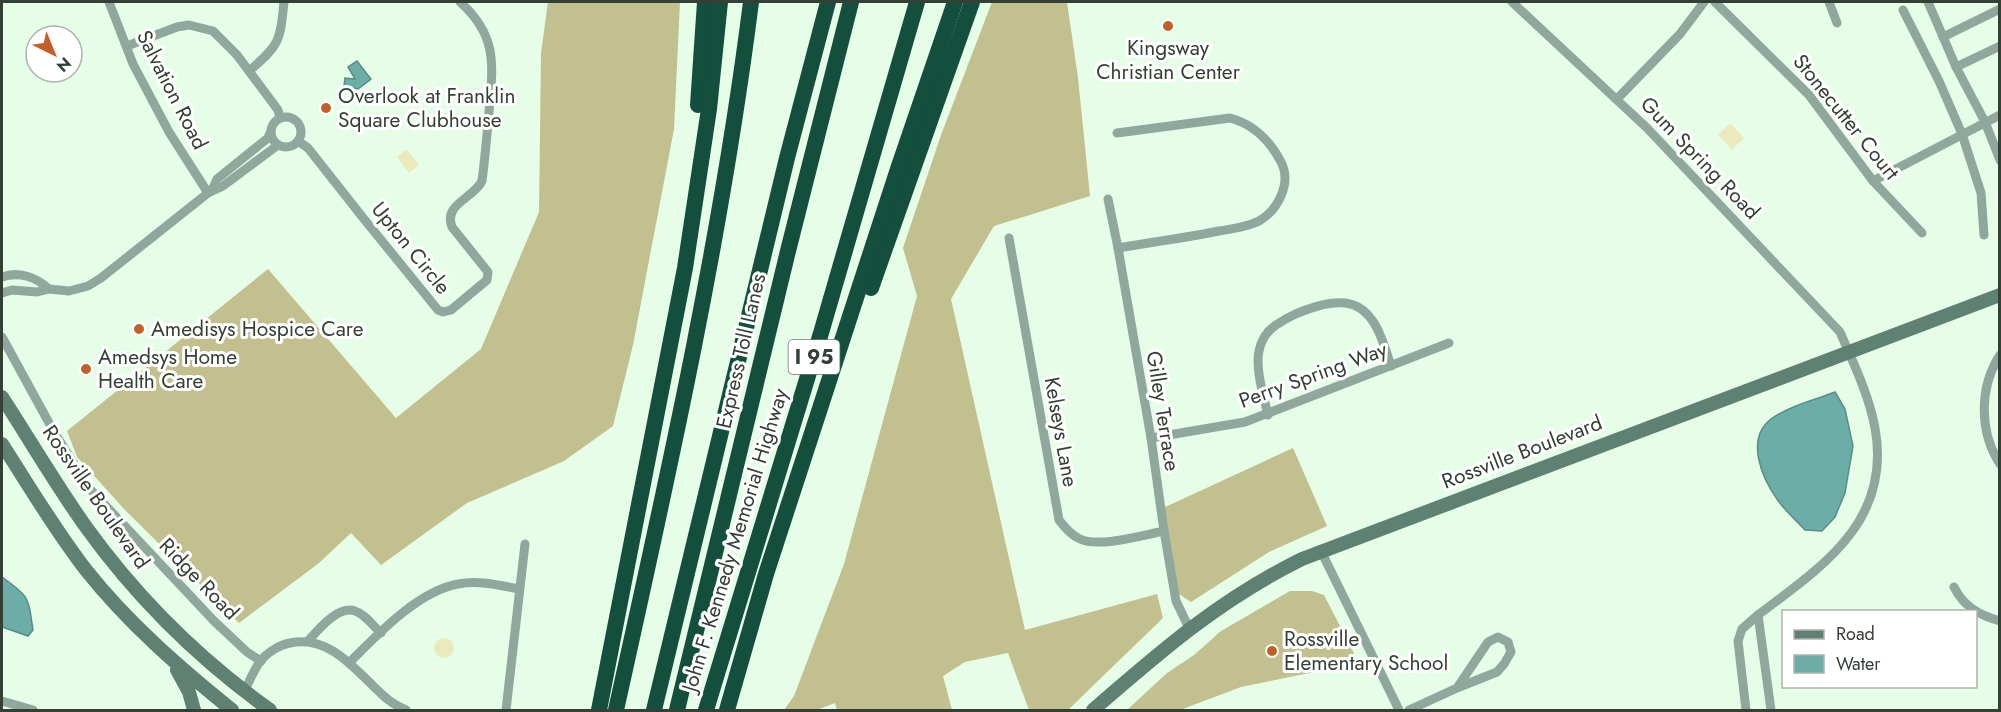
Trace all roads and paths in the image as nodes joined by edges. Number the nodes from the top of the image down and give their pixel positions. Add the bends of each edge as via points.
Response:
1 (109, 2) edge
2 (284, 2) edge
3 (460, 2) edge
4 (705, 2) edge
5 (720, 2) edge
6 (751, 2) edge
7 (828, 2) edge
8 (851, 2) edge
9 (917, 2) edge
10 (955, 2) edge
11 (972, 2) edge
12 (1512, 2) edge
13 (1704, 2) edge
14 (1715, 2) edge
15 (1829, 2) edge
16 (1928, 2) edge
17 (2000, 9) edge
18 (1904, 10) dead end
19 (1838, 23) dead end
20 (1943, 37) junction
21 (127, 46) junction
22 (2000, 46) edge
23 (1956, 67) junction
24 (249, 71) junction
25 (1617, 99) junction
26 (2000, 115) edge
27 (280, 118) junction
28 (1985, 122) junction
29 (270, 133) junction
30 (1117, 133) dead end
31 (1962, 134) junction
32 (298, 141) junction
33 (278, 145) junction
34 (2000, 160) edge
35 (1873, 182) junction
36 (210, 191) junction
37 (1108, 199) dead end
38 (1922, 233) dead end
39 (1984, 235) dead end
40 (1009, 238) dead end
41 (1118, 248) junction
42 (2, 277) edge
43 (50, 289) junction
44 (2, 293) edge
45 (2000, 295) edge
46 (670, 337) junction
47 (2, 338) edge
48 (1449, 343) dead end
49 (1848, 352) junction
50 (2000, 355) edge
51 (1391, 366) junction
52 (2, 397) edge
53 (1268, 415) junction
54 (1151, 438) junction
55 (2, 444) edge
56 (2000, 464) edge
57 (1164, 531) junction
58 (525, 544) dead end
59 (1321, 551) junction
60 (1954, 587) dead end
61 (519, 589) junction
62 (1972, 610) edge
63 (1977, 613) edge
64 (1758, 615) junction
65 (2000, 621) edge
66 (1189, 628) junction
67 (381, 633) junction
68 (308, 641) junction
69 (747, 645) junction
70 (170, 658) junction
71 (261, 661) junction
72 (349, 663) junction
73 (1457, 688) junction
74 (244, 692) junction
75 (2, 700) edge
76 (223, 708) edge
77 (33, 711) edge
78 (194, 711) edge
79 (237, 711) edge
80 (270, 711) edge
81 (406, 711) edge
82 (506, 711) edge
83 (599, 711) edge
84 (616, 711) edge
85 (654, 711) edge
86 (677, 711) edge
87 (706, 711) edge
88 (727, 711) edge
89 (1093, 711) edge
90 (1400, 711) edge
91 (1409, 711) edge
92 (1746, 711) edge
93 (1771, 711) edge

1 - 21 street, Salvation Road
2 - 24 street via 277,42 268,56
3 - 32 street, Upton Circle via 485,34 493,72 482,181 476,191 454,208 450,220 488,272 487,280 451,310 438,310 308,148
4 - 46 highway via 694,148
5 - 46 highway via 696,201
6 - 84 highway via 708,274
7 - 85 highway, Express Toll Lanes
8 - 86 highway, Express Toll Lanes
9 - 87 highway, John F. Kennedy Memorial Highway / I 95
10 - 69 highway via 766,574
11 - 69 highway
12 - 25 street, Gum Spring Road
13 - 25 street via 1680,34
14 - 35 street, Stonecutter Court via 1809,95
15 - 19 street
16 - 20 street
17 - 20 street
18 - 31 street
20 - 23 street
21 - 24 street via 177,27 204,28 221,37
21 - 36 street, Salvation Road via 169,132
22 - 23 street
23 - 28 street
24 - 27 street
25 - 49 street, Gum Spring Road via 1811,300 1840,332
26 - 28 street
27 - 29 street
27 - 32 street via 290,117 298,123
28 - 31 street
28 - 34 street
29 - 33 street
29 - 36 street via 217,179
30 - 41 street via 1230,118 1254,128 1283,164 1285,180 1277,205 1257,222
31 - 35 street
31 - 39 street via 1982,193
32 - 33 street via 291,146
33 - 36 street via 223,186
35 - 38 street, Stonecutter Court
36 - 43 street via 88,286 69,291
37 - 41 street, Gilley Terrace
40 - 57 street, Kelseys Lane via 1059,520 1081,540 1094,542
41 - 54 street, Gilley Terrace
42 - 43 street via 23,276
43 - 44 street
45 - 49 main road, Rossville Boulevard
46 - 83 highway
47 - 71 street, Ridge Road via 49,425 90,489 221,627
48 - 51 street, Perry Spring Way
49 - 59 main road, Rossville Boulevard
49 - 64 street, Gum Spring Road via 1875,428 1876,471 1868,504 1853,532 1832,557
50 - 56 street via 1986,391 1984,419 1990,447
51 - 53 street, Perry Spring Way
51 - 53 street via 1374,323 1358,307 1329,303 1298,314 1275,326 1261,344 1258,361
52 - 74 main road, Rossville Boulevard via 73,508 130,583 195,650
53 - 54 street, Perry Spring Way
54 - 57 street, Gilley Terrace
55 - 70 main road via 86,570
57 - 66 street, Gilley Terrace via 1176,601
58 - 61 street
59 - 66 main road, Rossville Boulevard via 1248,588
59 - 90 street
60 - 62 street
61 - 67 street via 480,583 440,589
61 - 82 street
63 - 65 street
64 - 92 street, Gum Spring Road via 1742,629 1738,641
64 - 93 street
66 - 89 main road, Rossville Boulevard
67 - 68 street via 351,610 334,617
67 - 72 street
68 - 71 street via 283,645
68 - 72 street via 326,647
69 - 88 highway
70 - 76 main road
70 - 78 main road via 189,692
71 - 74 street
72 - 81 street via 388,701
73 - 73 street via 1497,672 1511,652 1508,642 1498,637 1488,642
73 - 91 street
74 - 76 main road
74 - 79 main road
74 - 80 main road, Rossville Boulevard
75 - 77 street

